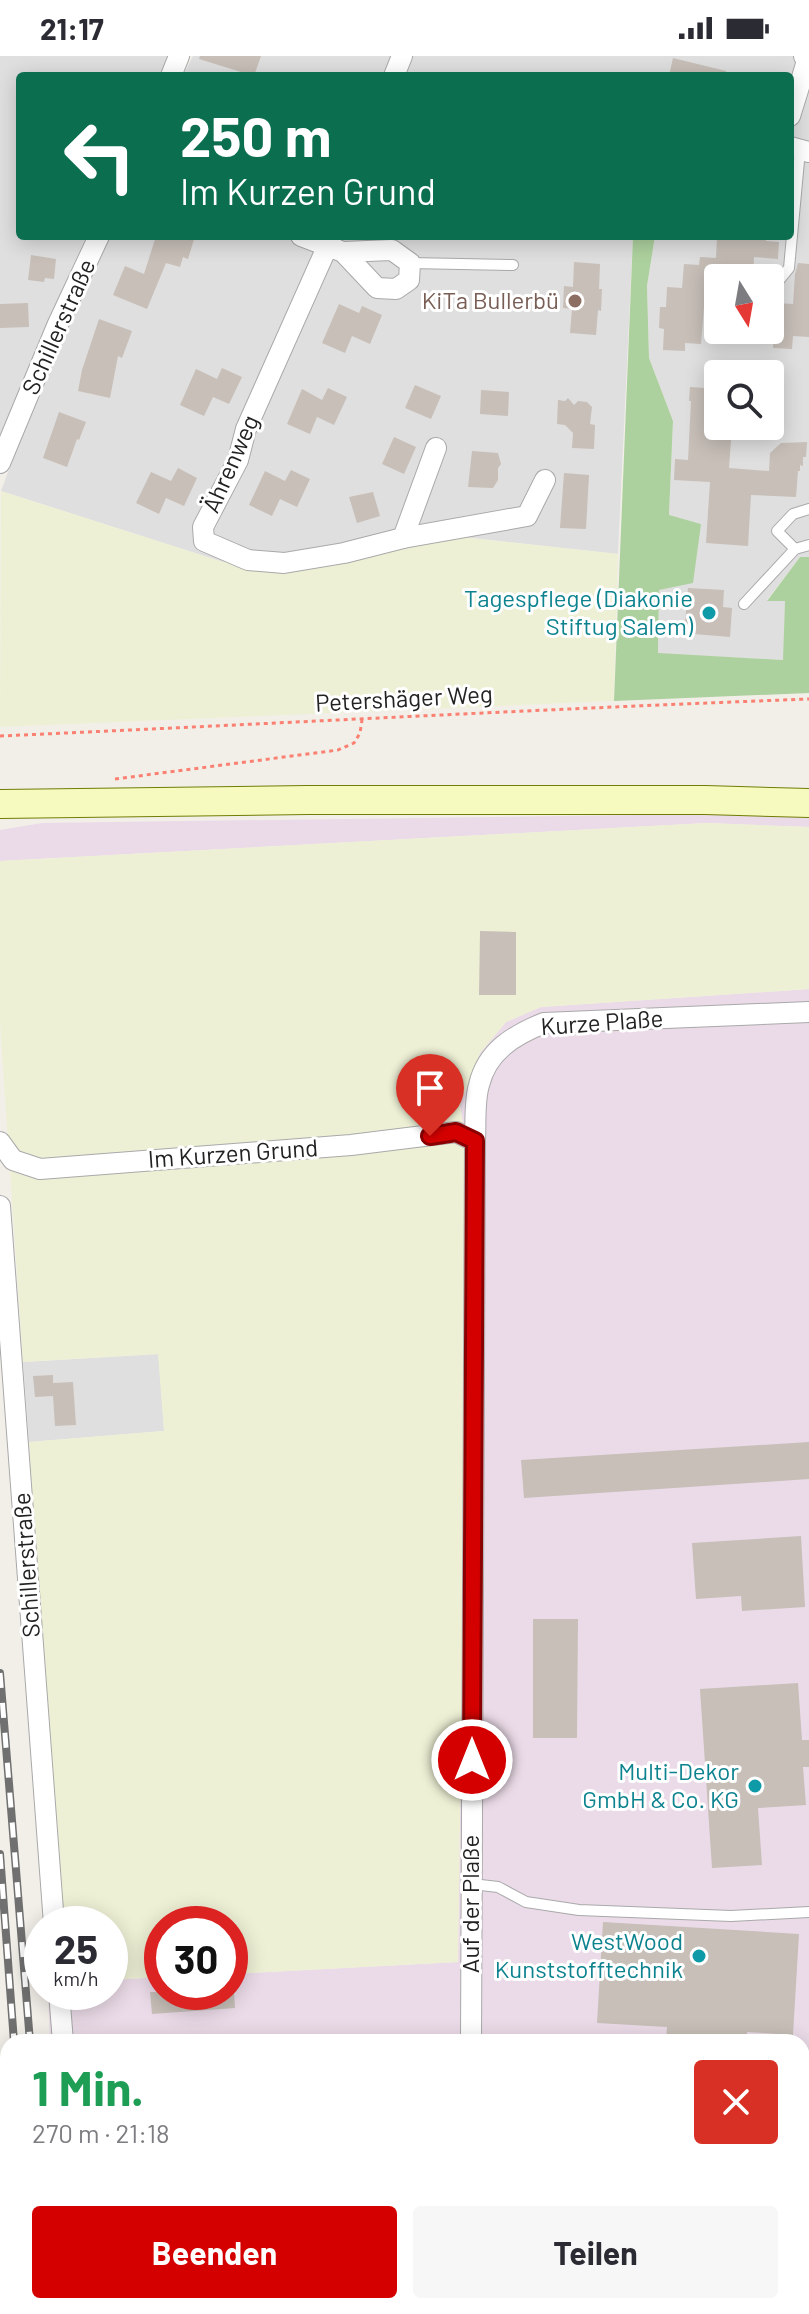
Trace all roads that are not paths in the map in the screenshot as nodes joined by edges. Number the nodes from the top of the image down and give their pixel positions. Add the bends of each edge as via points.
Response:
1 (804, 56) edge
2 (794, 103) edge
3 (800, 150) edge
4 (794, 214) edge
5 (97, 240) edge
6 (792, 240) edge
7 (335, 244) edge
8 (410, 263) junction
9 (513, 265) dead end
10 (784, 274) edge
11 (436, 448) dead end
12 (0, 463) edge
13 (545, 480) dead end
14 (809, 509) edge
15 (403, 538) junction
16 (809, 545) edge
17 (795, 549) junction
18 (744, 604) dead end
19 (809, 803) edge
20 (0, 804) edge
21 (809, 1012) edge
22 (475, 1141) junction
23 (0, 1142) edge
24 (0, 1206) edge
25 (472, 1884) junction
26 (53, 1906) edge
27 (809, 1912) edge
28 (60, 2010) edge
29 (62, 2034) edge
30 (471, 2034) edge

1 - 2 street
3 - 4 lane
5 - 12 street, Schillerstraße
6 - 10 lane
7 - 8 street via 392,250
7 - 8 street via 377,288 396,289 409,280
7 - 15 street, Ährenweg via 246,429 238,460 203,527 204,541 248,560 284,563
8 - 9 lane
11 - 15 street
13 - 15 street, Ährenweg via 527,516
14 - 17 lane via 793,514 777,531
16 - 17 lane
17 - 18 lane
19 - 20 main road
21 - 22 street, Kurze Plaße via 544,1023 523,1031 489,1061 479,1085
22 - 23 street, Im Kurzen Grund via 456,1132 40,1169 13,1160
22 - 25 street, Auf der Plaße
24 - 26 street, Schillerstraße
25 - 27 lane via 498,1887 526,1902 579,1910 731,1916
25 - 30 street, Auf der Plaße
28 - 29 street

